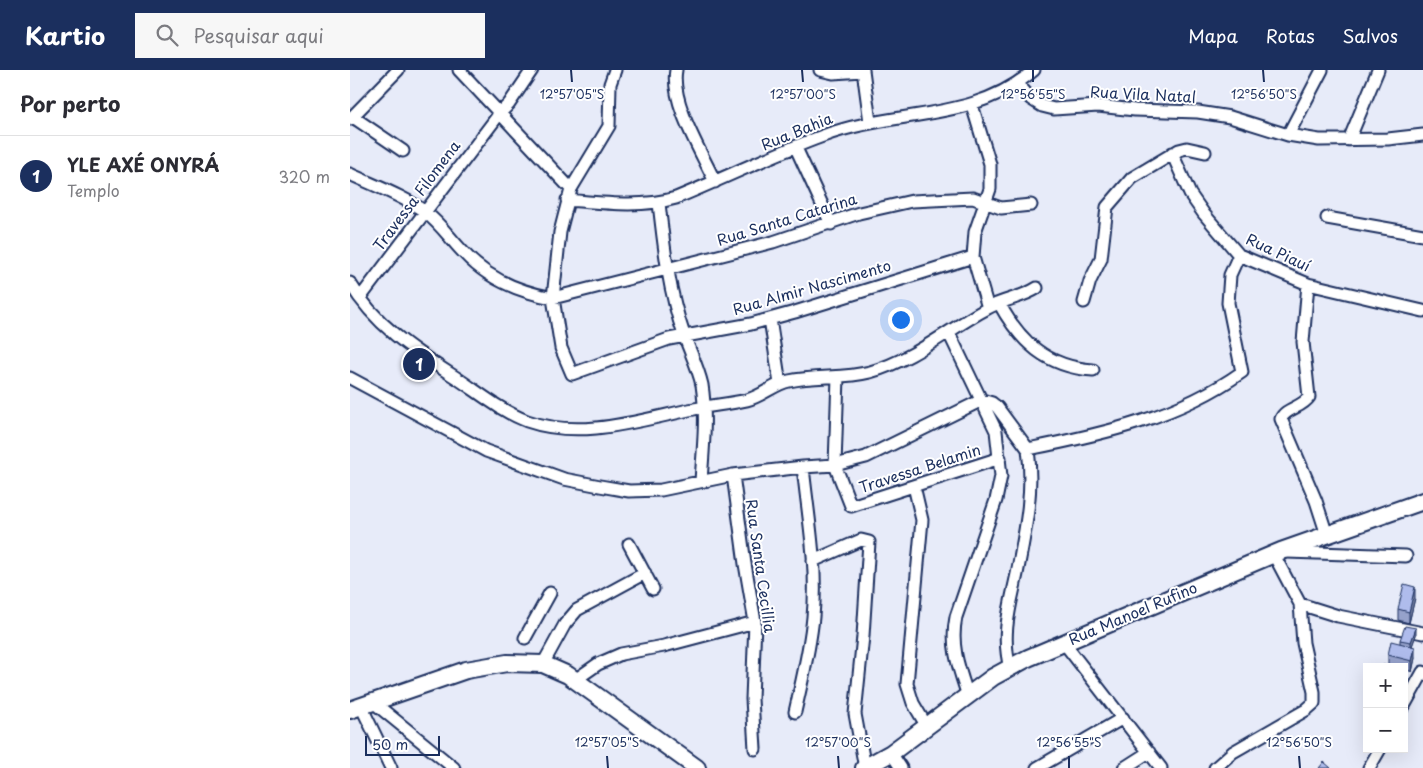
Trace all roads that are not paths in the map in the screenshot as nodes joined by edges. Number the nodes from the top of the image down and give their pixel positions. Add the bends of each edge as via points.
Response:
1 (398, 70) edge
2 (459, 70) edge
3 (532, 70) edge
4 (615, 70) edge
5 (676, 70) edge
6 (820, 70) edge
7 (1034, 70) edge
8 (1322, 70) edge
9 (1378, 70) edge
10 (863, 71) edge
11 (1018, 84) junction
12 (972, 105) junction
13 (500, 113) junction
14 (351, 118) edge
15 (870, 122) junction
16 (1288, 135) junction
17 (1423, 135) edge
18 (1349, 140) junction
19 (796, 148) junction
20 (403, 151) dead end
21 (1206, 152) dead end
22 (1172, 153) junction
23 (350, 174) edge
24 (715, 182) junction
25 (571, 189) junction
26 (567, 200) junction
27 (659, 203) junction
28 (986, 203) junction
29 (1032, 205) dead end
30 (424, 211) junction
31 (1327, 218) dead end
32 (831, 224) junction
33 (1423, 235) edge
34 (1239, 255) junction
35 (972, 257) junction
36 (666, 269) junction
37 (350, 283) edge
38 (1308, 284) junction
39 (1038, 288) dead end
40 (360, 298) junction
41 (553, 298) junction
42 (1084, 302) dead end
43 (993, 305) junction
44 (1423, 311) edge
45 (770, 319) junction
46 (949, 333) junction
47 (684, 336) junction
48 (1093, 370) dead end
49 (838, 377) junction
50 (350, 378) edge
51 (780, 384) junction
52 (982, 400) junction
53 (704, 406) junction
54 (1028, 449) junction
55 (1000, 458) junction
56 (835, 465) junction
57 (804, 467) junction
58 (733, 475) junction
59 (701, 481) junction
60 (914, 486) junction
61 (1423, 501) edge
62 (1327, 535) junction
63 (629, 544) dead end
64 (1278, 553) junction
65 (1406, 556) dead end
66 (813, 561) junction
67 (645, 573) junction
68 (653, 589) dead end
69 (550, 593) dead end
70 (1300, 604) junction
71 (755, 622) junction
72 (1423, 633) edge
73 (524, 638) dead end
74 (1064, 643) junction
75 (543, 664) junction
76 (1010, 668) junction
77 (1423, 672) edge
78 (575, 680) junction
79 (968, 696) junction
80 (1408, 699) edge
81 (361, 706) edge
82 (795, 712) dead end
83 (1123, 718) junction
84 (926, 725) junction
85 (755, 750) dead end
86 (1149, 752) junction
87 (891, 753) junction
88 (1378, 753) edge
89 (391, 768) edge
90 (454, 768) edge
91 (697, 768) edge
92 (864, 768) edge
93 (901, 768) edge
94 (1037, 768) edge
95 (1124, 768) edge
96 (1161, 768) edge
97 (1217, 768) edge
98 (1370, 768) edge

1 - 14 street
2 - 13 street
3 - 13 street, Travessa Filomena
4 - 25 street via 610,84 609,126
5 - 24 street via 675,84 682,109
6 - 10 street via 833,73
7 - 11 street, Rua Bahia
8 - 16 street
9 - 18 street
10 - 15 street
11 - 12 street, Rua Bahia
11 - 16 street, Rua Vila Natal via 1031,99 1054,109 1098,106 1198,112 1230,116
12 - 15 street, Rua Bahia
12 - 28 street via 990,164 990,189
13 - 25 street
13 - 30 street, Travessa Filomena
14 - 20 street
15 - 19 street, Rua Bahia via 823,135
16 - 18 street, Rua Vila Natal
17 - 18 street, Rua Vila Natal
19 - 24 street, Rua Bahia
19 - 32 street
21 - 22 street via 1187,148
22 - 34 street, Rua Piauí via 1190,194
22 - 42 street via 1128,182 1105,211 1100,259
23 - 30 street
24 - 27 street, Rua Bahia
25 - 26 street
26 - 27 street, Rua Bahia
26 - 41 street
27 - 36 street
28 - 29 street, Rua Santa Catarina via 1001,208
28 - 32 street, Rua Santa Catarina via 973,198 912,201 859,213
28 - 35 street via 975,232
30 - 40 street, Travessa Filomena
30 - 41 street via 463,253 492,277
31 - 33 street
32 - 36 street, Rua Santa Catarina
34 - 38 street, Rua Piauí
34 - 54 street via 1230,275 1228,303 1242,372 1171,412 1099,435
35 - 43 street
35 - 45 street, Rua Almir Nascimento
36 - 41 street, Rua Santa Catarina
36 - 47 street
37 - 40 street
38 - 44 street, Rua Piauí
38 - 62 street via 1303,342 1309,397 1281,416
39 - 43 street via 1027,295
40 - 53 street via 391,332 418,353 526,420 558,428 599,428
41 - 47 street, Rua Almir Nascimento via 561,348 570,372 574,374 656,343
43 - 46 street
43 - 48 street via 1039,353 1080,369
45 - 47 street, Rua Almir Nascimento
45 - 51 street
46 - 49 street via 882,368
46 - 52 street
47 - 53 street via 699,371
49 - 51 street
49 - 56 street
50 - 59 street via 486,451 564,479 629,491 661,490
51 - 53 street via 747,400
52 - 54 street via 997,406
52 - 55 street via 996,431
52 - 56 street via 866,457
53 - 59 street
54 - 76 street via 1030,506 1005,633
55 - 60 street, Travessa Belamin
55 - 79 street via 1001,476 996,500 952,633
56 - 57 street
56 - 60 street, Travessa Belamin via 849,505
57 - 58 street
57 - 66 street
58 - 59 street
58 - 71 street, Rua Santa Cecillia
60 - 84 street via 922,520 906,684
61 - 62 main road, Rua Manoel Rufino
62 - 64 main road, Rua Manoel Rufino
63 - 67 street
64 - 65 street
64 - 70 street
64 - 74 main road, Rua Manoel Rufino
66 - 82 street via 814,616
66 - 92 street via 861,540 869,542 864,636 855,714
67 - 68 street
67 - 75 street via 576,610
69 - 73 street
70 - 72 street via 1338,616
70 - 97 street via 1314,703 1233,752
71 - 78 street via 621,654 598,664
71 - 85 street, Rua Santa Cecillia via 752,699
74 - 76 main road, Rua Manoel Rufino
74 - 83 street
75 - 78 main road
75 - 81 main road via 507,663 466,670
76 - 79 main road, Rua Manoel Rufino via 993,676
77 - 80 street
78 - 91 main road
79 - 84 main road, Rua Manoel Rufino
81 - 89 street
81 - 90 street
83 - 86 street
83 - 94 street
84 - 87 main road, Rua Manoel Rufino
86 - 95 street
86 - 96 street
87 - 92 main road, Rua Manoel Rufino
87 - 93 street
88 - 98 street

